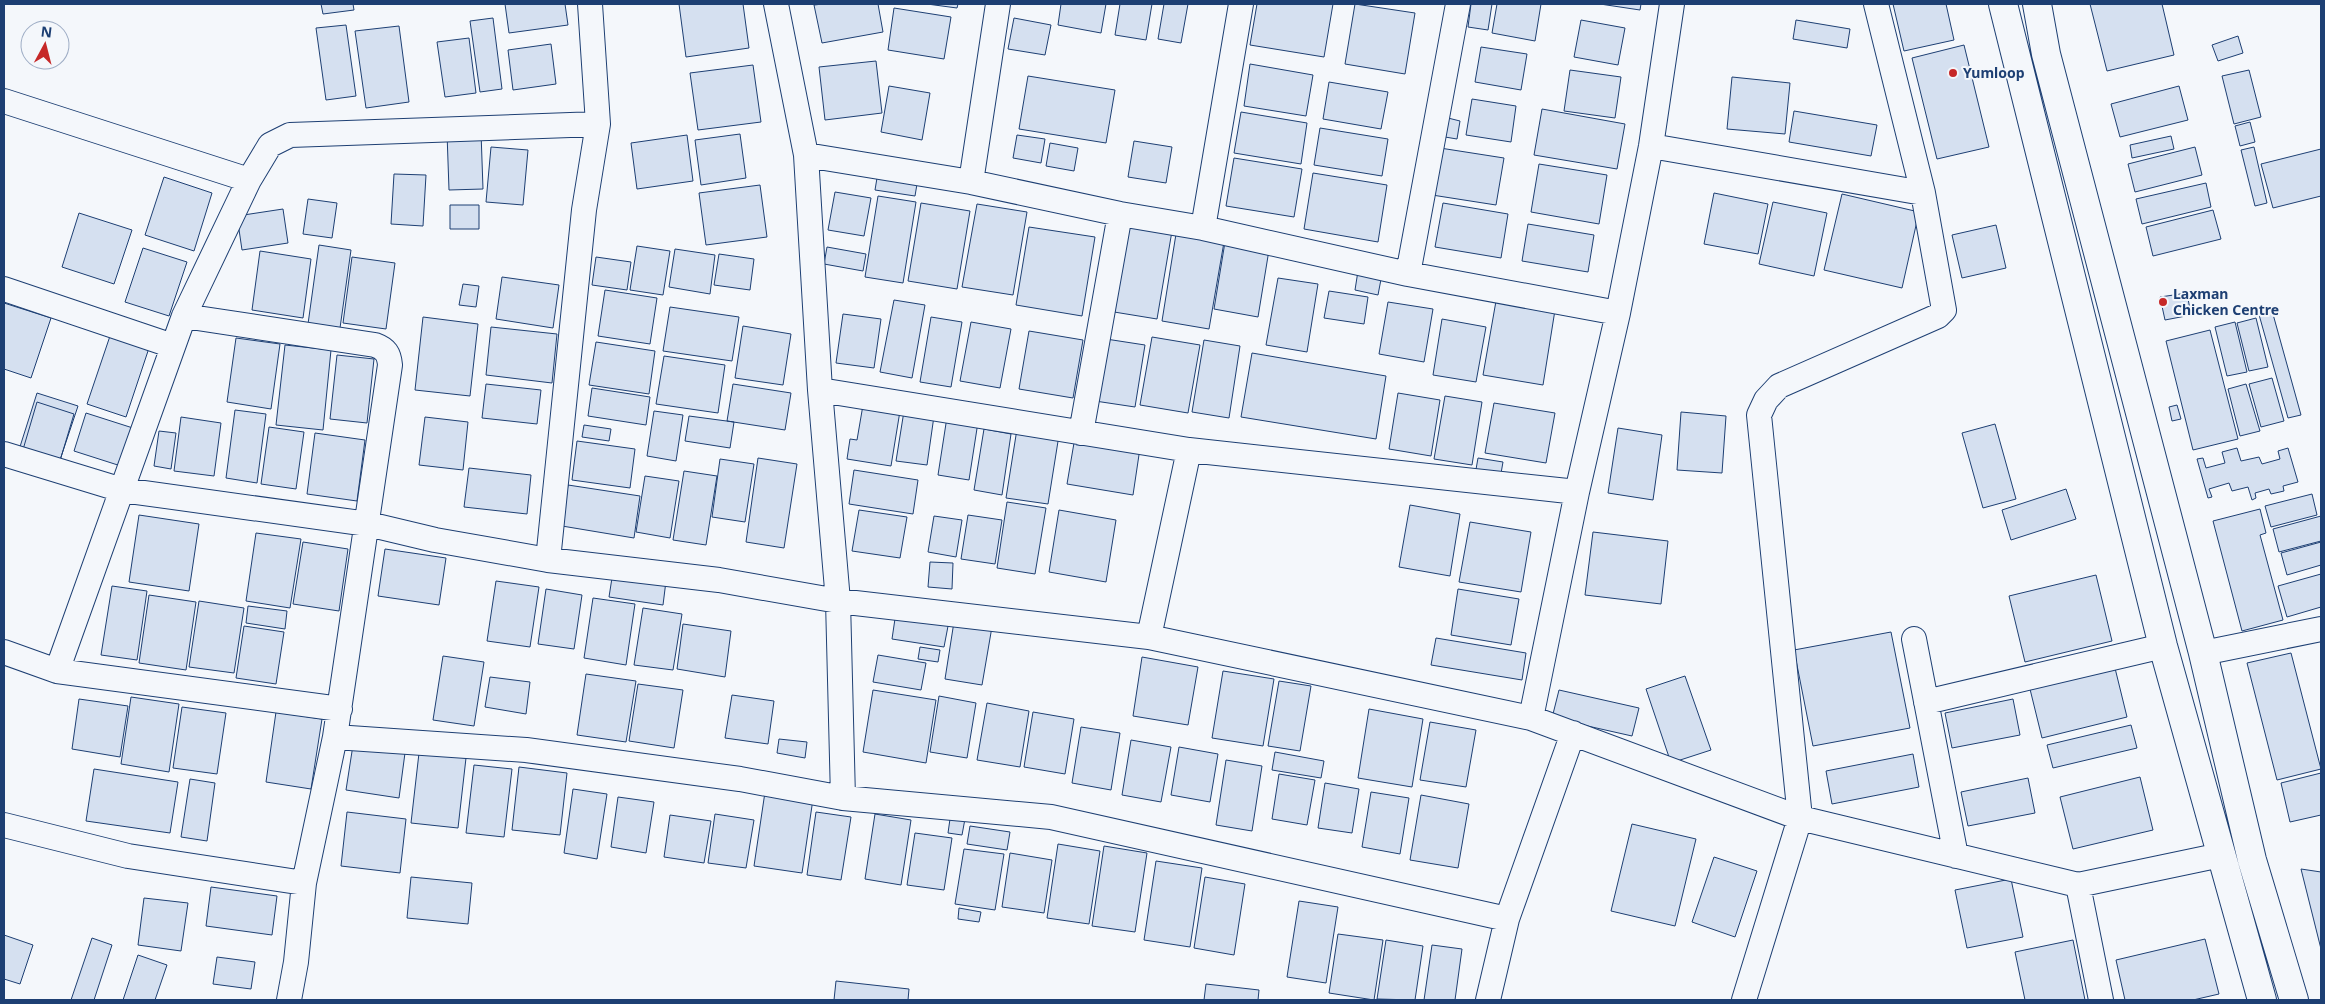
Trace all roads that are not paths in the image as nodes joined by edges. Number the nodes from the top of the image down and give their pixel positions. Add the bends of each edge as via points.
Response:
1 (590, 4) edge
2 (776, 4) edge
3 (998, 4) edge
4 (1241, 4) edge
5 (1458, 4) edge
6 (1672, 4) edge
7 (1876, 4) edge
8 (2003, 4) edge
9 (2037, 4) edge
10 (4, 101) edge
11 (598, 124) junction
12 (1651, 146) junction
13 (806, 155) junction
14 (249, 180) junction
15 (971, 182) junction
16 (1922, 193) junction
17 (1120, 214) junction
18 (1203, 228) junction
19 (1408, 274) junction
20 (4, 289) edge
21 (1618, 313) junction
22 (184, 316) junction
23 (172, 346) junction
24 (820, 390) junction
25 (1082, 433) junction
26 (1189, 450) junction
27 (4, 454) edge
28 (122, 490) junction
29 (1577, 492) junction
30 (368, 524) junction
31 (548, 560) junction
32 (838, 601) junction
33 (2321, 630) edge
34 (1149, 637) junction
35 (1914, 639) dead end
36 (2163, 646) junction
37 (4, 652) edge
38 (2203, 653) junction
39 (57, 671) junction
40 (1926, 702) junction
41 (340, 709) junction
42 (1531, 718) junction
43 (1573, 733) junction
44 (335, 737) junction
45 (843, 798) junction
46 (1800, 818) junction
47 (4, 825) edge
48 (2221, 855) junction
49 (1956, 856) junction
50 (304, 883) junction
51 (2078, 884) junction
52 (1507, 919) junction
53 (289, 1000) edge
54 (1488, 1000) edge
55 (1744, 1000) edge
56 (2101, 1000) edge
57 (2262, 1000) edge
58 (2294, 1000) edge

1 - 11 street
2 - 13 street
3 - 15 street
4 - 18 street
5 - 19 street
6 - 12 street
7 - 16 street
8 - 36 main road
9 - 38 main road via 2046,54
10 - 14 street
11 - 14 street via 290,134 270,145
11 - 31 street via 584,210
12 - 16 street
12 - 21 street
13 - 15 street
13 - 24 street
14 - 22 street
15 - 17 street
16 - 46 street via 1944,310 1938,316 1780,386 1766,400 1760,415
17 - 18 street
17 - 25 street
18 - 19 street
19 - 21 street
20 - 23 street
21 - 29 street
22 - 23 street
22 - 30 street via 383,348 389,355 390,365
23 - 28 street
24 - 25 street
24 - 32 street
25 - 26 street
26 - 29 street
26 - 34 street
27 - 28 street
28 - 30 street
28 - 39 street
29 - 42 street
30 - 31 street via 435,540
30 - 41 street
31 - 32 street via 719,580
32 - 34 street
32 - 45 street
33 - 38 street
34 - 42 street
35 - 40 street
36 - 40 street
36 - 48 main road
37 - 39 street
38 - 58 main road via 2252,860
39 - 41 street
40 - 49 street
41 - 44 street
42 - 43 street
43 - 46 street
43 - 52 street
44 - 45 street via 526,750 740,779
44 - 50 street
45 - 52 street via 1051,817
46 - 49 street
46 - 55 street
47 - 50 street via 128,856
48 - 51 street
48 - 57 main road
49 - 51 street
50 - 53 street
51 - 56 street
52 - 54 street

